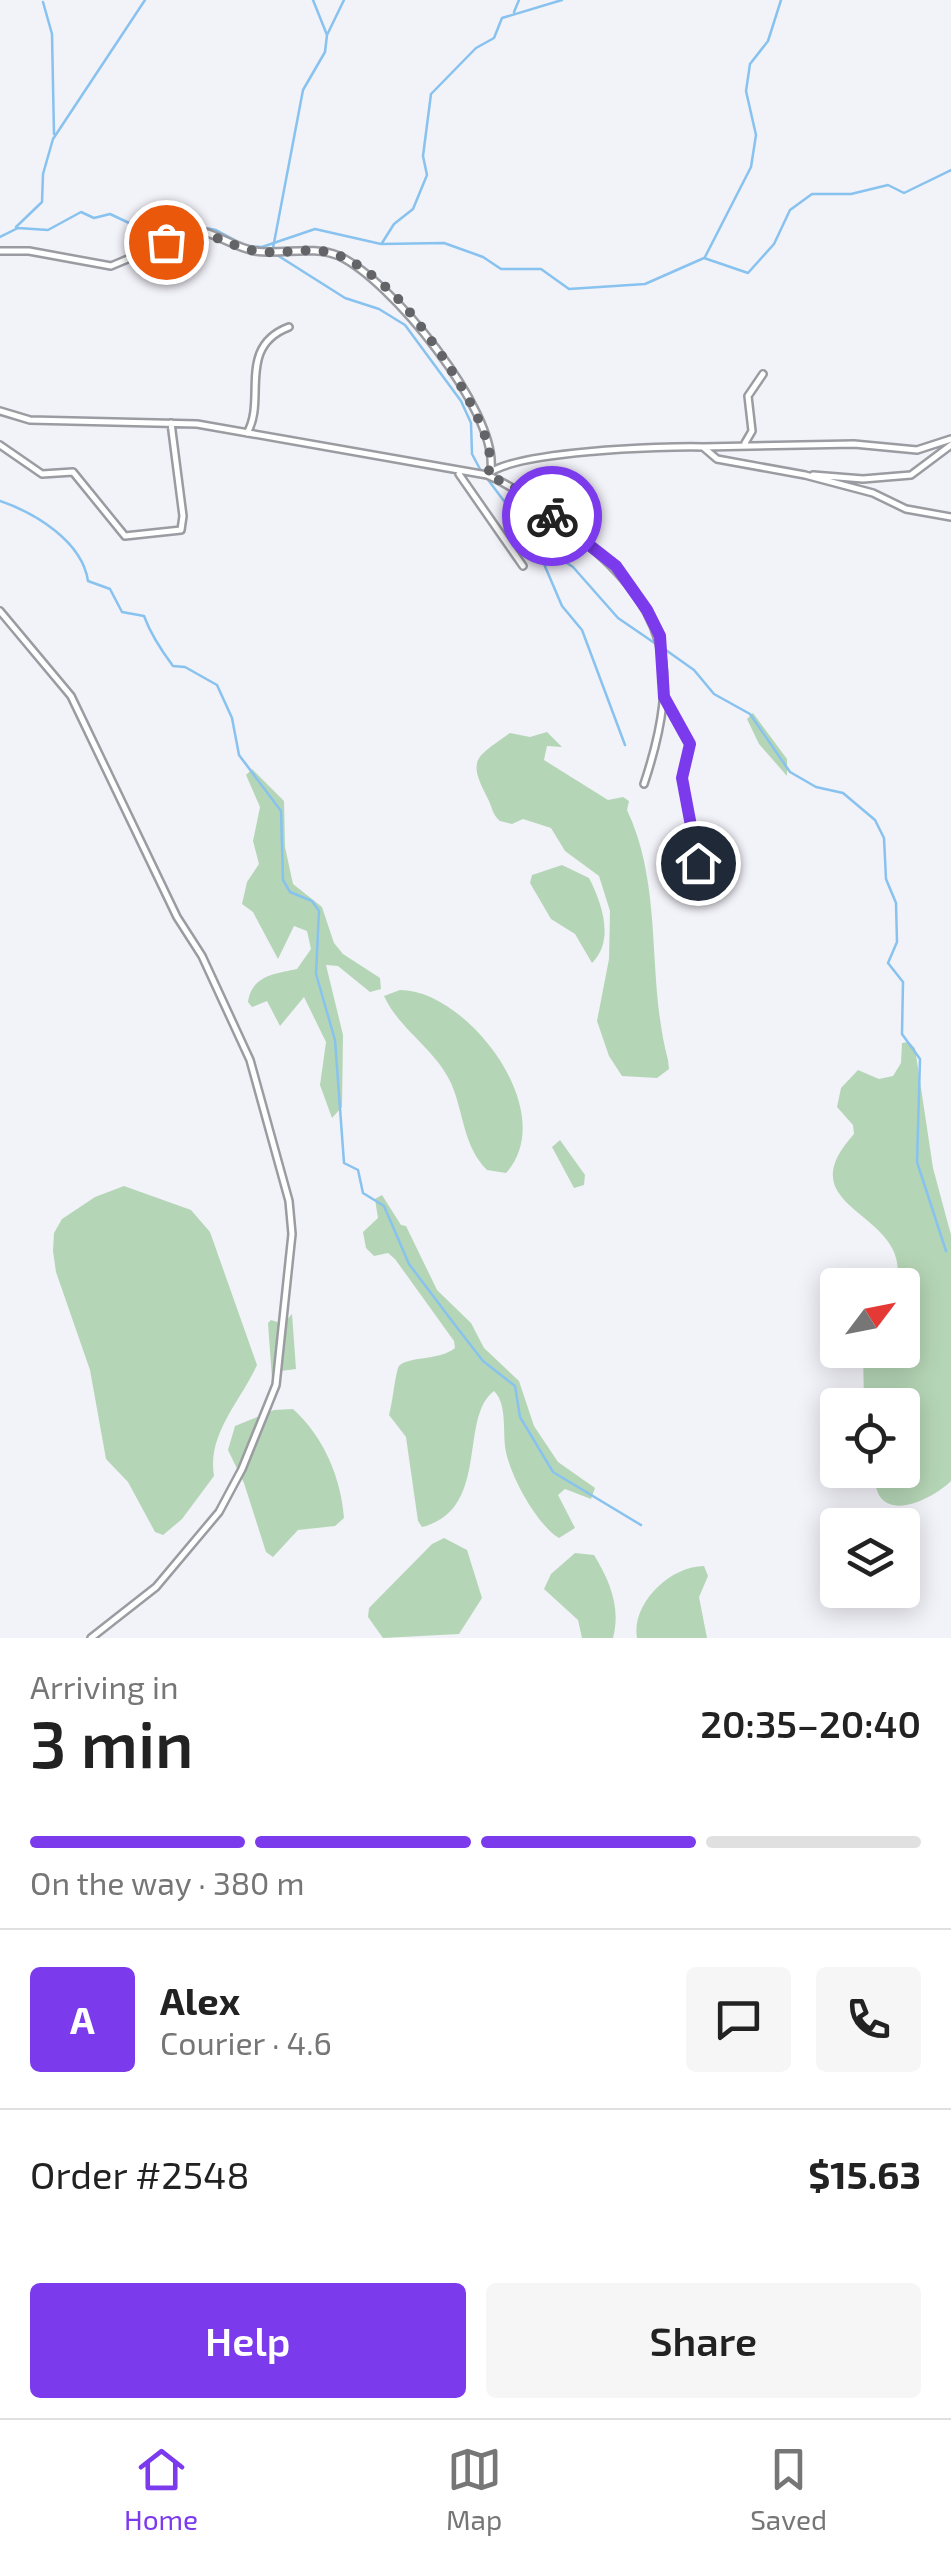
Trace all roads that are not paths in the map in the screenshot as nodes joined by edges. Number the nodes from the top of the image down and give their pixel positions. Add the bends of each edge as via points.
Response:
1 (0, 251) edge
2 (290, 327) dead end
3 (764, 374) dead end
4 (0, 411) edge
5 (171, 422) junction
6 (246, 433) junction
7 (951, 442) edge
8 (745, 443) junction
9 (0, 444) edge
10 (703, 448) junction
11 (458, 472) junction
12 (489, 474) junction
13 (805, 475) junction
14 (951, 517) edge
15 (524, 566) dead end
16 (0, 611) edge
17 (664, 697) junction
18 (644, 784) dead end
19 (698, 863) dead end
20 (91, 1638) edge

1 - 12 street via 111,266 197,230 258,252 334,254 361,268 419,326 469,398 488,447
2 - 6 street via 275,335 254,366
3 - 8 street via 748,396 752,431
4 - 5 street via 30,420
5 - 6 street
5 - 9 street via 183,516 172,534 125,536 72,472 42,474
6 - 11 street
7 - 8 street via 917,450
7 - 13 street via 910,474
8 - 10 street
10 - 12 street via 568,452 510,461
10 - 13 street via 717,459
11 - 12 street
11 - 15 street
12 - 17 street via 616,566 660,636
13 - 14 street
16 - 20 street via 70,696 202,956 250,1060 290,1202 276,1385 242,1469 219,1512 156,1587
17 - 18 street
17 - 19 street via 690,744 682,778

